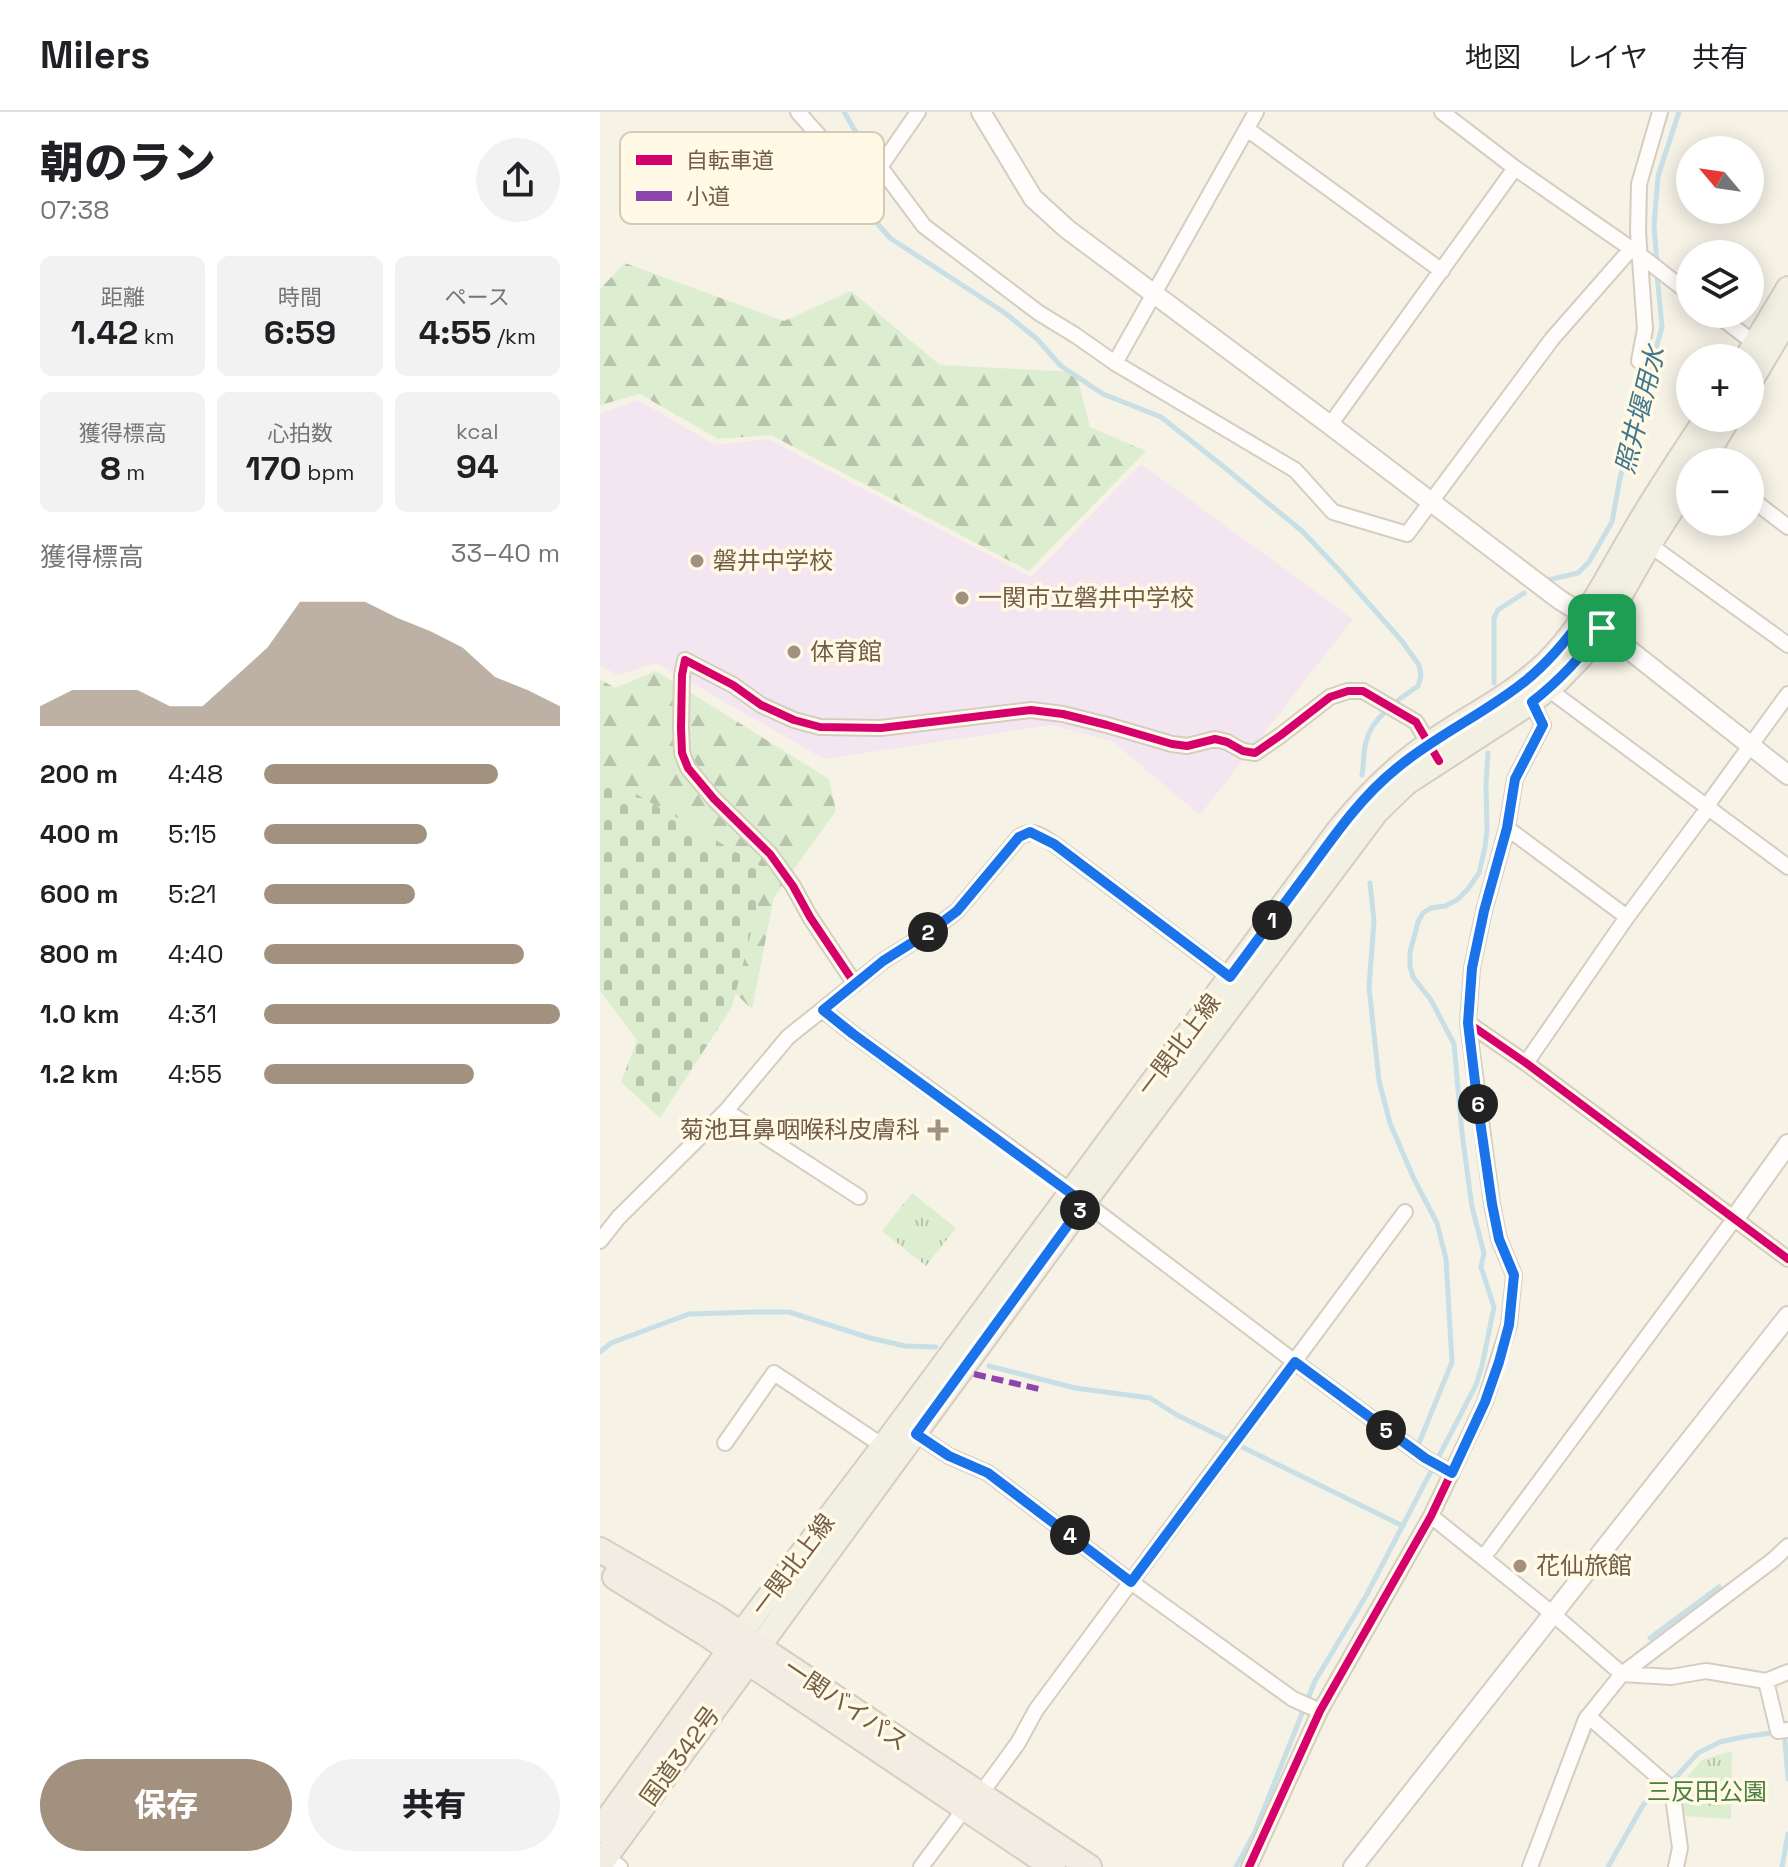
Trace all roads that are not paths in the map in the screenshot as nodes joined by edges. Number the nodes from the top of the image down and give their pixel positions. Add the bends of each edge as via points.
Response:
1 (798, 112) edge
2 (918, 112) edge
3 (981, 112) edge
4 (1256, 112) edge
5 (1442, 112) edge
6 (1660, 112) edge
7 (1247, 129) junction
8 (816, 132) edge
9 (884, 161) edge
10 (1515, 168) junction
11 (884, 172) edge
12 (1640, 255) junction
13 (1442, 271) junction
14 (1676, 284) edge
15 (1788, 288) edge
16 (1154, 293) junction
17 (1788, 319) edge
18 (1731, 328) edge
19 (1748, 344) edge
20 (1760, 344) edge
21 (1764, 344) edge
22 (1639, 361) dead end
23 (1115, 363) junction
24 (1330, 425) junction
25 (1718, 432) edge
26 (1705, 448) edge
27 (1676, 488) edge
28 (1676, 498) edge
29 (1430, 501) junction
30 (1764, 509) edge
31 (1788, 527) edge
32 (1641, 539) junction
33 (1594, 622) junction
34 (1788, 645) edge
35 (1534, 692) junction
36 (1788, 694) edge
37 (1750, 746) junction
38 (1434, 752) junction
39 (1788, 775) edge
40 (1708, 808) junction
41 (1507, 828) junction
42 (1788, 867) edge
43 (1627, 917) junction
44 (1238, 982) junction
45 (855, 984) junction
46 (823, 1010) junction
47 (1468, 1023) junction
48 (1526, 1063) junction
49 (726, 1111) junction
50 (1788, 1144) edge
51 (859, 1197) dead end
52 (1077, 1198) junction
53 (1405, 1212) dead end
54 (1735, 1218) junction
55 (600, 1241) edge
56 (1788, 1259) edge
57 (1788, 1316) edge
58 (1295, 1362) junction
59 (916, 1434) junction
60 (725, 1443) dead end
61 (883, 1446) junction
62 (1452, 1473) junction
63 (1431, 1516) junction
64 (1788, 1546) edge
65 (600, 1550) edge
66 (1483, 1558) junction
67 (600, 1568) edge
68 (1131, 1582) junction
69 (1553, 1614) junction
70 (744, 1648) junction
71 (1788, 1672) edge
72 (1622, 1674) junction
73 (1766, 1681) junction
74 (1320, 1711) junction
75 (1588, 1716) junction
76 (1788, 1730) edge
77 (972, 1800) junction
78 (600, 1830) edge
79 (609, 1863) edge
80 (921, 1867) edge
81 (1053, 1867) edge
82 (1089, 1867) edge
83 (1249, 1867) edge
84 (1353, 1867) edge
85 (1530, 1867) edge
86 (1676, 1867) edge

1 - 8 street
2 - 9 street
3 - 16 street via 1033,198
4 - 7 street
5 - 10 street
6 - 12 street via 1639,184
7 - 13 street
7 - 16 street
10 - 12 street
10 - 13 street
11 - 23 street via 924,226
12 - 14 street
12 - 22 street via 1645,329
12 - 29 street via 1552,339
13 - 24 street
15 - 20 main road
16 - 23 street
16 - 24 street
17 - 21 main road
18 - 19 street
23 - 29 street via 1295,470 1333,512 1407,534
24 - 29 street
25 - 26 main road, 一関北上線
27 - 32 main road, 一関北上線
28 - 32 main road, 一関北上線
29 - 33 street
30 - 31 street
32 - 33 main road, 一関北上線
32 - 34 street
33 - 35 main road, 一関北上線 via 1545,664
33 - 37 street
35 - 38 main road, 一関北上線
35 - 40 street
35 - 41 street via 1543,725 1515,779
36 - 37 street
37 - 39 street
37 - 40 street
38 - 44 main road, 一関北上線 via 1396,769 1363,799
38 - 45 street via 1416,722 1363,691 1330,697 1255,753 1215,739 1172,744 1031,710 881,728 820,727 761,705 685,660 681,728 688,768 770,854
40 - 42 street
40 - 43 street
41 - 43 street
41 - 47 street via 1472,968
43 - 48 street
44 - 45 street via 1054,844 1030,832 1019,837 957,911
44 - 52 main road, 一関北上線
45 - 46 street
46 - 49 street via 788,1037
46 - 52 street
47 - 48 street
47 - 62 street via 1492,1204 1514,1275 1499,1362
48 - 54 street
49 - 51 street
49 - 55 street
50 - 54 street
52 - 58 street
52 - 59 main road, 一関北上線
52 - 61 main road, 一関北上線
53 - 58 street
54 - 56 street
54 - 66 street
57 - 69 street
58 - 62 street
58 - 68 street
59 - 68 street via 988,1473
59 - 70 main road, 一関北上線
60 - 61 street via 774,1373
61 - 70 main road, 一関北上線
62 - 63 street
63 - 66 street
63 - 74 street
64 - 72 street
65 - 70 highway, 一関バイパス via 716,1617
66 - 69 street
67 - 70 highway, 一関バイパス
68 - 74 street via 1293,1699
68 - 77 street
69 - 72 street
69 - 84 street
70 - 77 highway, 一関バイパス
70 - 78 highway, 国道342号
70 - 79 highway, 国道342号
71 - 73 street
72 - 73 street via 1671,1677 1706,1671
72 - 75 street
73 - 76 street via 1778,1731
74 - 83 street
75 - 85 street
75 - 86 street via 1672,1789 1680,1848
77 - 80 street
77 - 81 highway, 一関バイパス
77 - 82 highway, 一関バイパス

